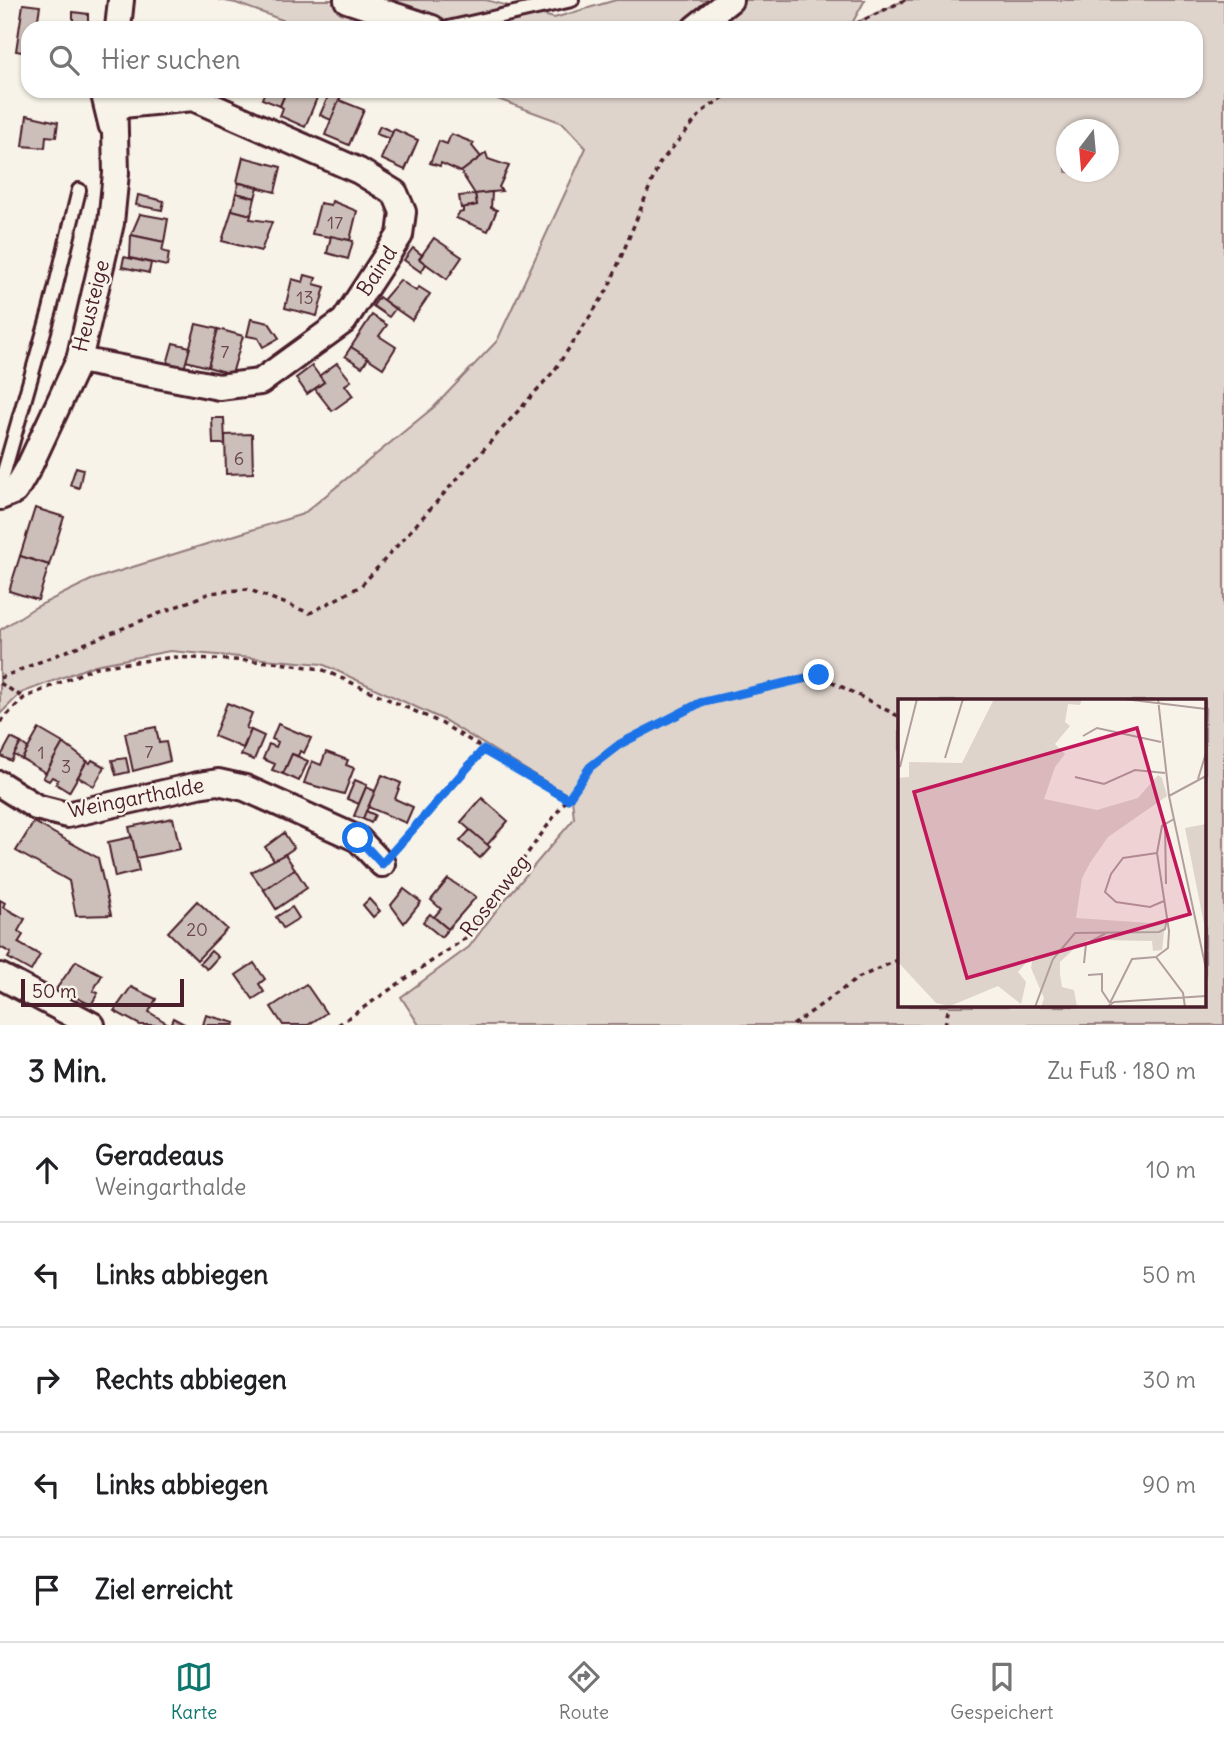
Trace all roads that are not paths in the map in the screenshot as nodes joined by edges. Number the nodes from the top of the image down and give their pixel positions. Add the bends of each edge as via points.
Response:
1 (347, 0) edge
2 (572, 0) edge
3 (730, 0) edge
4 (411, 21) edge
5 (479, 21) edge
6 (704, 21) edge
7 (108, 98) edge
8 (193, 98) edge
9 (79, 190) dead end
10 (79, 360) junction
11 (0, 486) edge
12 (0, 497) edge
13 (0, 784) edge
14 (382, 864) road end
15 (0, 976) edge
16 (92, 1025) edge

1 - 4 street
2 - 5 lane
3 - 6 street
7 - 10 street, Heusteige via 116,173 111,223
8 - 10 street, Baind via 359,171 395,193 403,212 400,235 344,321 260,382 219,387
9 - 11 lane
10 - 12 street, Heusteige via 29,467 15,491
13 - 14 street, Weingarthalde via 36,807 67,815 218,782 244,788 358,838
15 - 16 street

